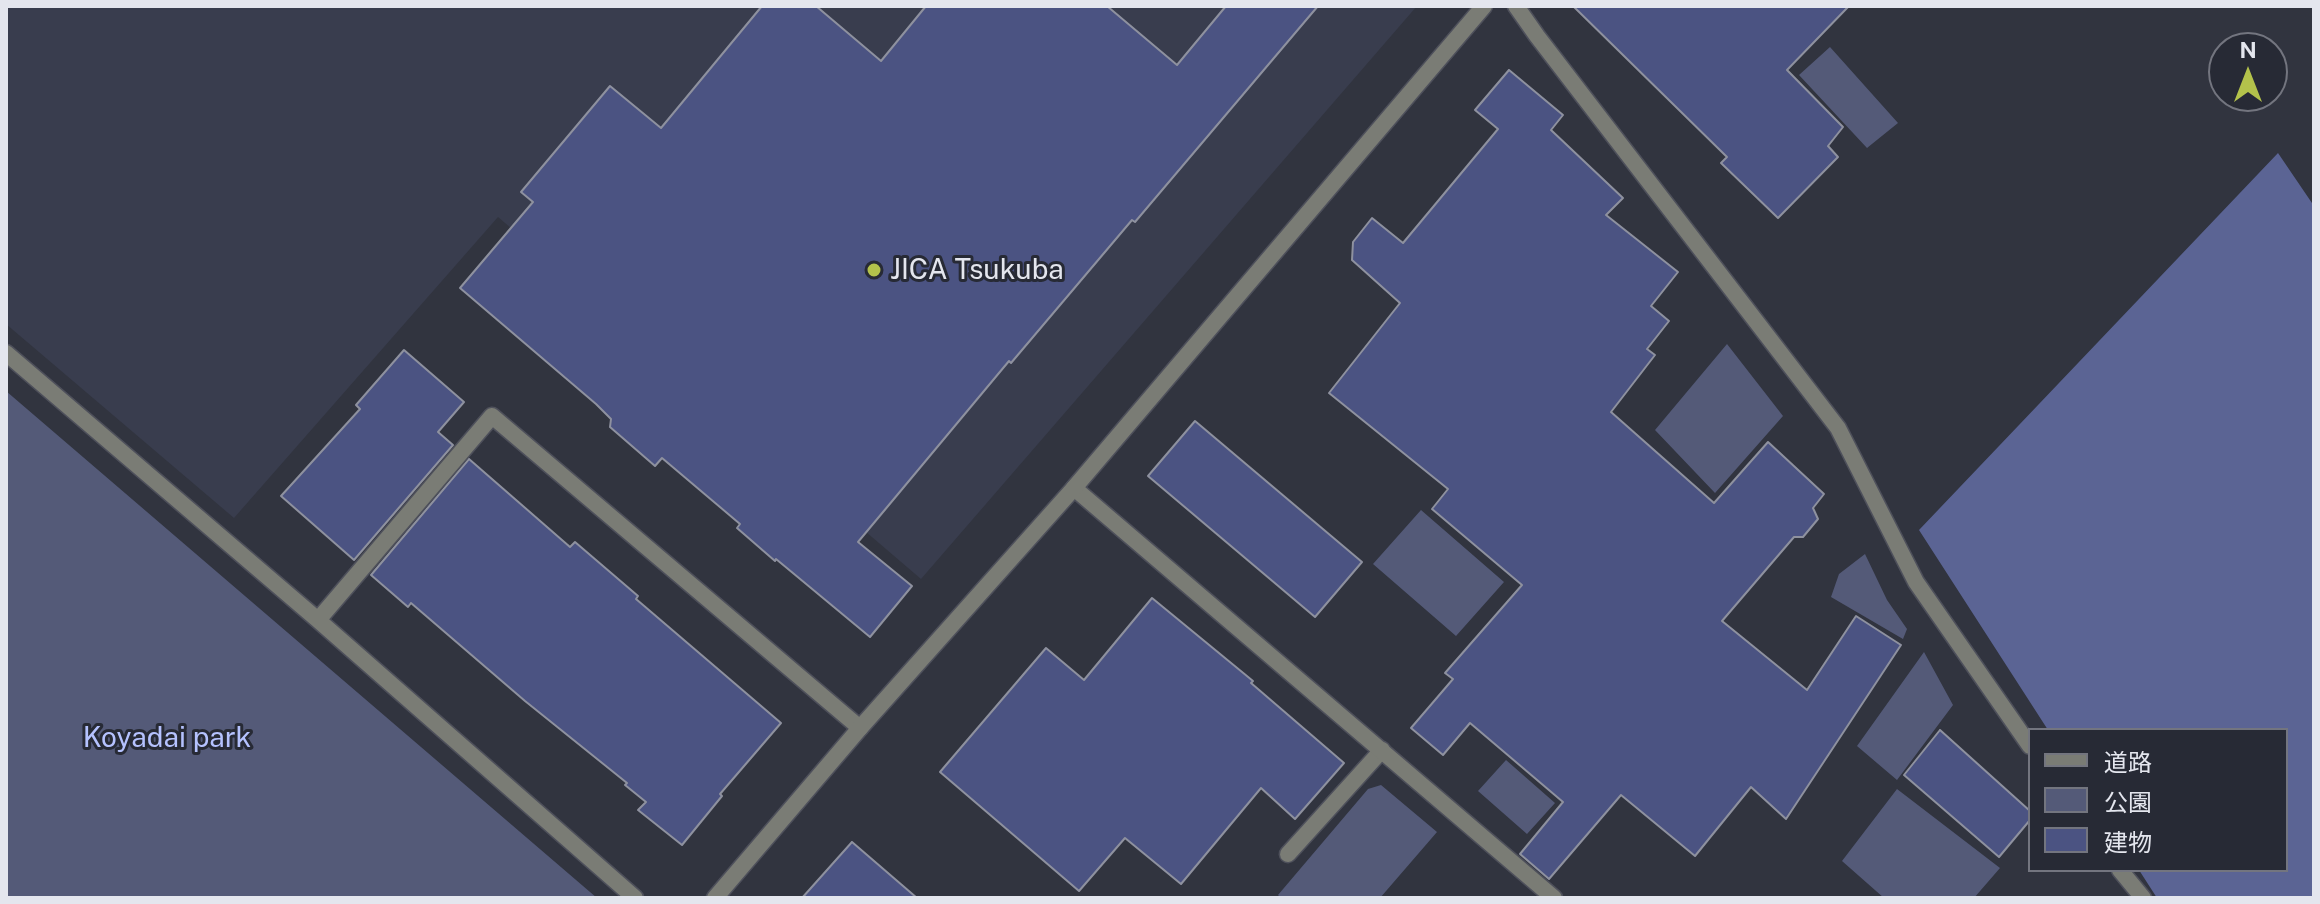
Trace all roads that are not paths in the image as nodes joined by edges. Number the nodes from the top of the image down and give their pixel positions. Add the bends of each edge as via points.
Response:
1 (1484, 6) edge
2 (1516, 6) edge
3 (6, 353) edge
4 (1074, 488) junction
5 (318, 620) junction
6 (860, 728) junction
7 (2028, 743) edge
8 (1382, 750) junction
9 (1288, 854) dead end
10 (2122, 872) edge
11 (635, 898) edge
12 (715, 898) edge
13 (1554, 898) edge
14 (2143, 898) edge

1 - 4 street
2 - 7 street via 1838,428 1916,582
3 - 5 street
4 - 6 street
4 - 8 street
5 - 6 street via 492,416
5 - 11 street
6 - 12 street
8 - 9 street
8 - 13 street
10 - 14 street

